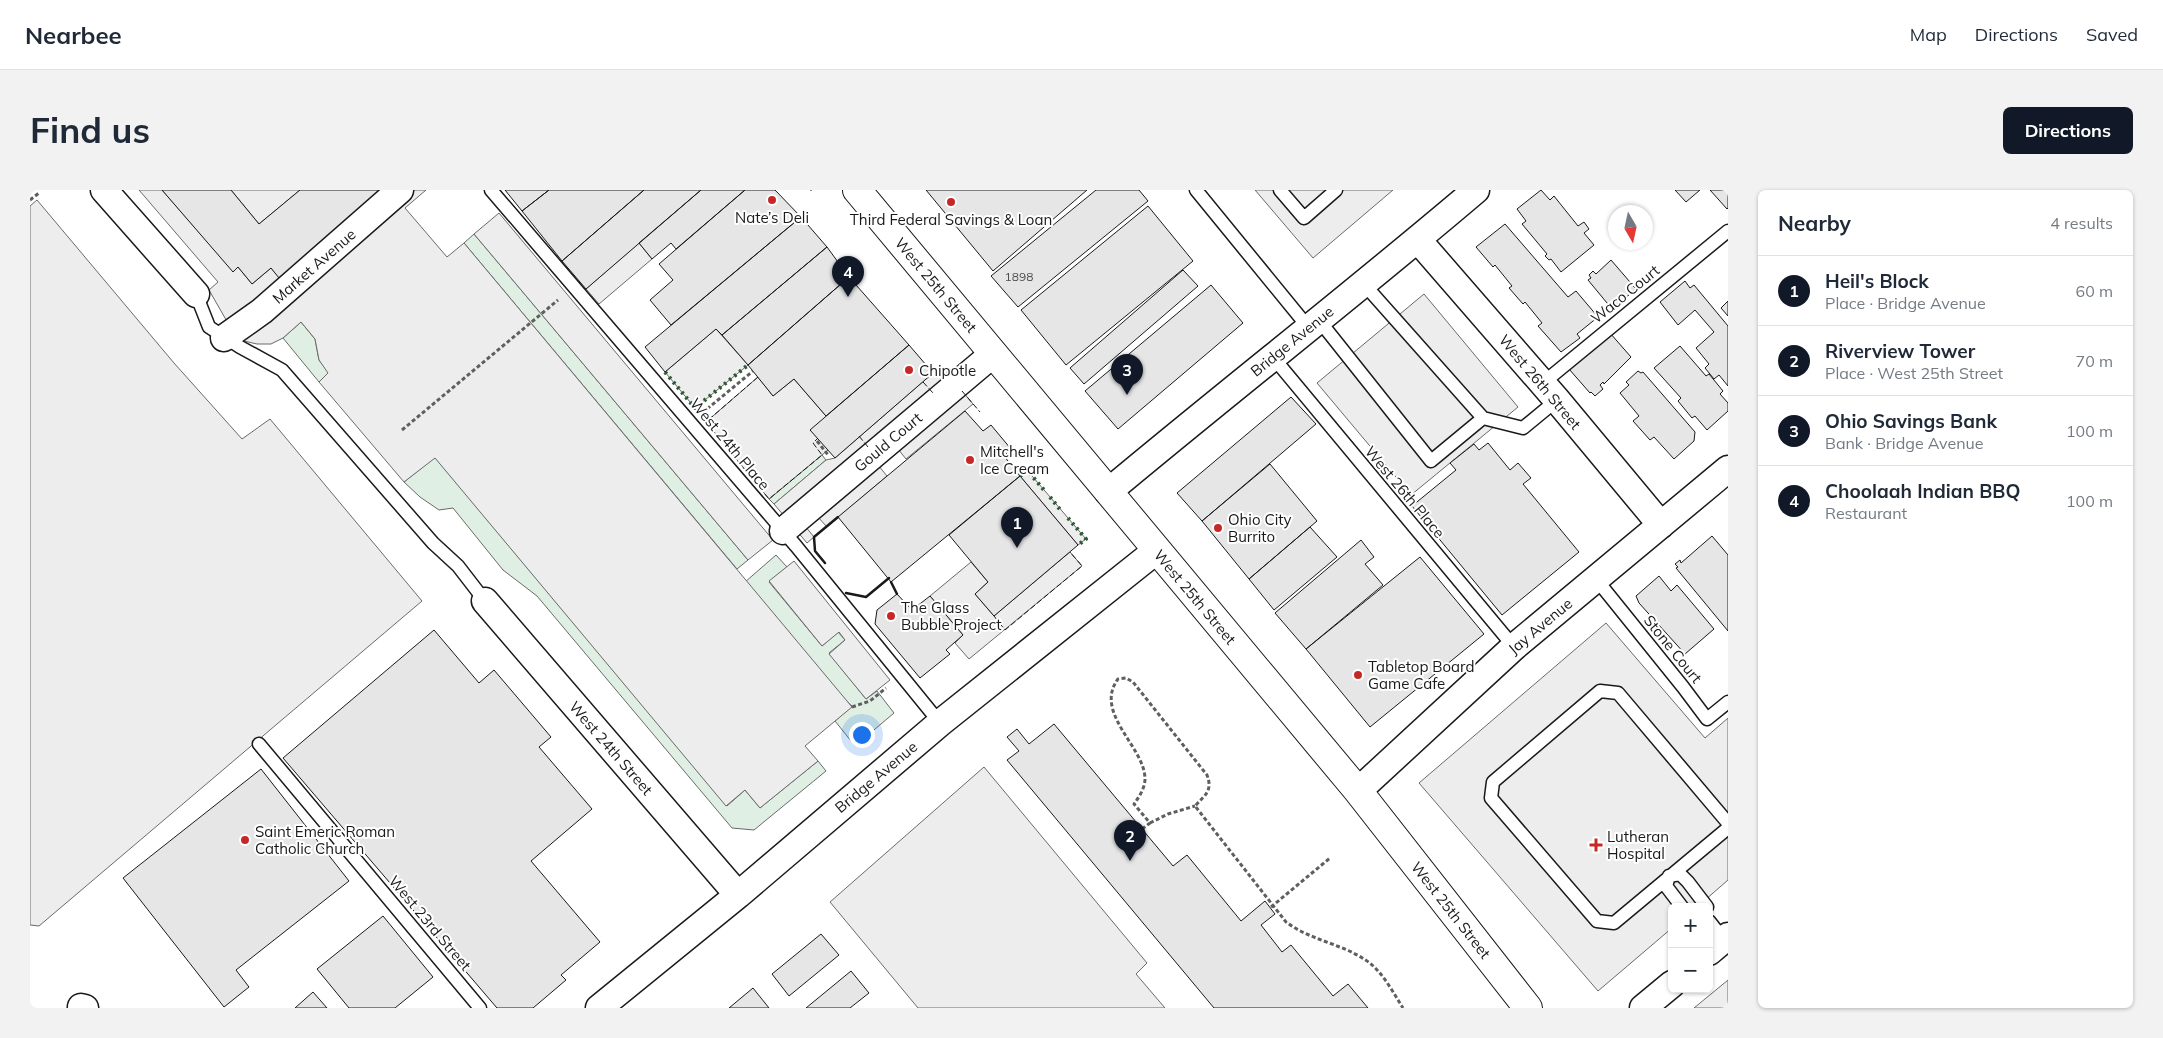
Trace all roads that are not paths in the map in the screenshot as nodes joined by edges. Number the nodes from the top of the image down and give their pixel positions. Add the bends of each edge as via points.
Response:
1 (104, 190) edge
2 (400, 190) edge
3 (491, 190) edge
4 (1196, 190) edge
5 (1280, 190) edge
6 (1336, 190) edge
7 (1476, 190) edge
8 (864, 193) edge
9 (1728, 231) edge
10 (1418, 240) junction
11 (1363, 283) junction
12 (196, 294) joint
13 (1313, 323) junction
14 (224, 338) junction
15 (993, 354) junction
16 (1272, 356) junction
17 (1550, 391) junction
18 (1483, 418) junction
19 (1728, 469) edge
20 (1108, 492) junction
21 (1661, 525) junction
22 (783, 531) junction
23 (1157, 550) junction
24 (1596, 579) junction
25 (485, 602) joint
26 (1514, 647) junction
27 (1728, 702) edge
28 (940, 723) junction
29 (259, 744) dead end
30 (1358, 791) junction
31 (1728, 823) edge
32 (1728, 828) edge
33 (1669, 876) junction
34 (738, 895) junction
35 (1679, 903) edge
36 (1704, 903) edge
37 (1668, 987) edge
38 (480, 1008) edge
39 (599, 1008) edge
40 (1528, 1008) edge
41 (1643, 1008) edge

1 - 12 street
2 - 14 street, Market Avenue via 262,311
3 - 22 lane, West 24th Place
4 - 13 lane
5 - 6 lane via 1304,218
7 - 10 street, Bridge Avenue
8 - 15 main road, West 25th Street
9 - 17 lane, Waco Court
10 - 11 street, Bridge Avenue
10 - 17 street, West 26th Street
11 - 13 street, Bridge Avenue
11 - 18 lane
12 - 14 lane via 209,327
13 - 16 street, Bridge Avenue
13 - 18 lane via 1431,462
14 - 25 lane via 282,370 433,543 458,566
15 - 20 main road, West 25th Street
15 - 22 street, Gould Court
16 - 20 street, Bridge Avenue
16 - 26 lane, West 26th Place
17 - 18 lane, Waco Court via 1522,428
17 - 21 street, West 26th Street
19 - 21 street, Jay Avenue
20 - 23 main road, West 25th Street
21 - 24 street, Jay Avenue
22 - 28 lane, West 24th Place
23 - 28 street, Bridge Avenue
23 - 30 main road, West 25th Street
24 - 26 street, Jay Avenue
24 - 27 lane, Stone Court via 1707,720
25 - 34 street, West 24th Street
26 - 30 street, Jay Avenue
28 - 34 street, Bridge Avenue
29 - 38 lane, West 23rd Street
30 - 40 main road, West 25th Street
31 - 33 lane via 1618,693 1600,692 1493,782 1491,798 1597,921 1614,922
32 - 33 lane
33 - 35 lane via 1666,886
33 - 36 lane via 1680,874
34 - 39 street, Bridge Avenue
37 - 41 street

